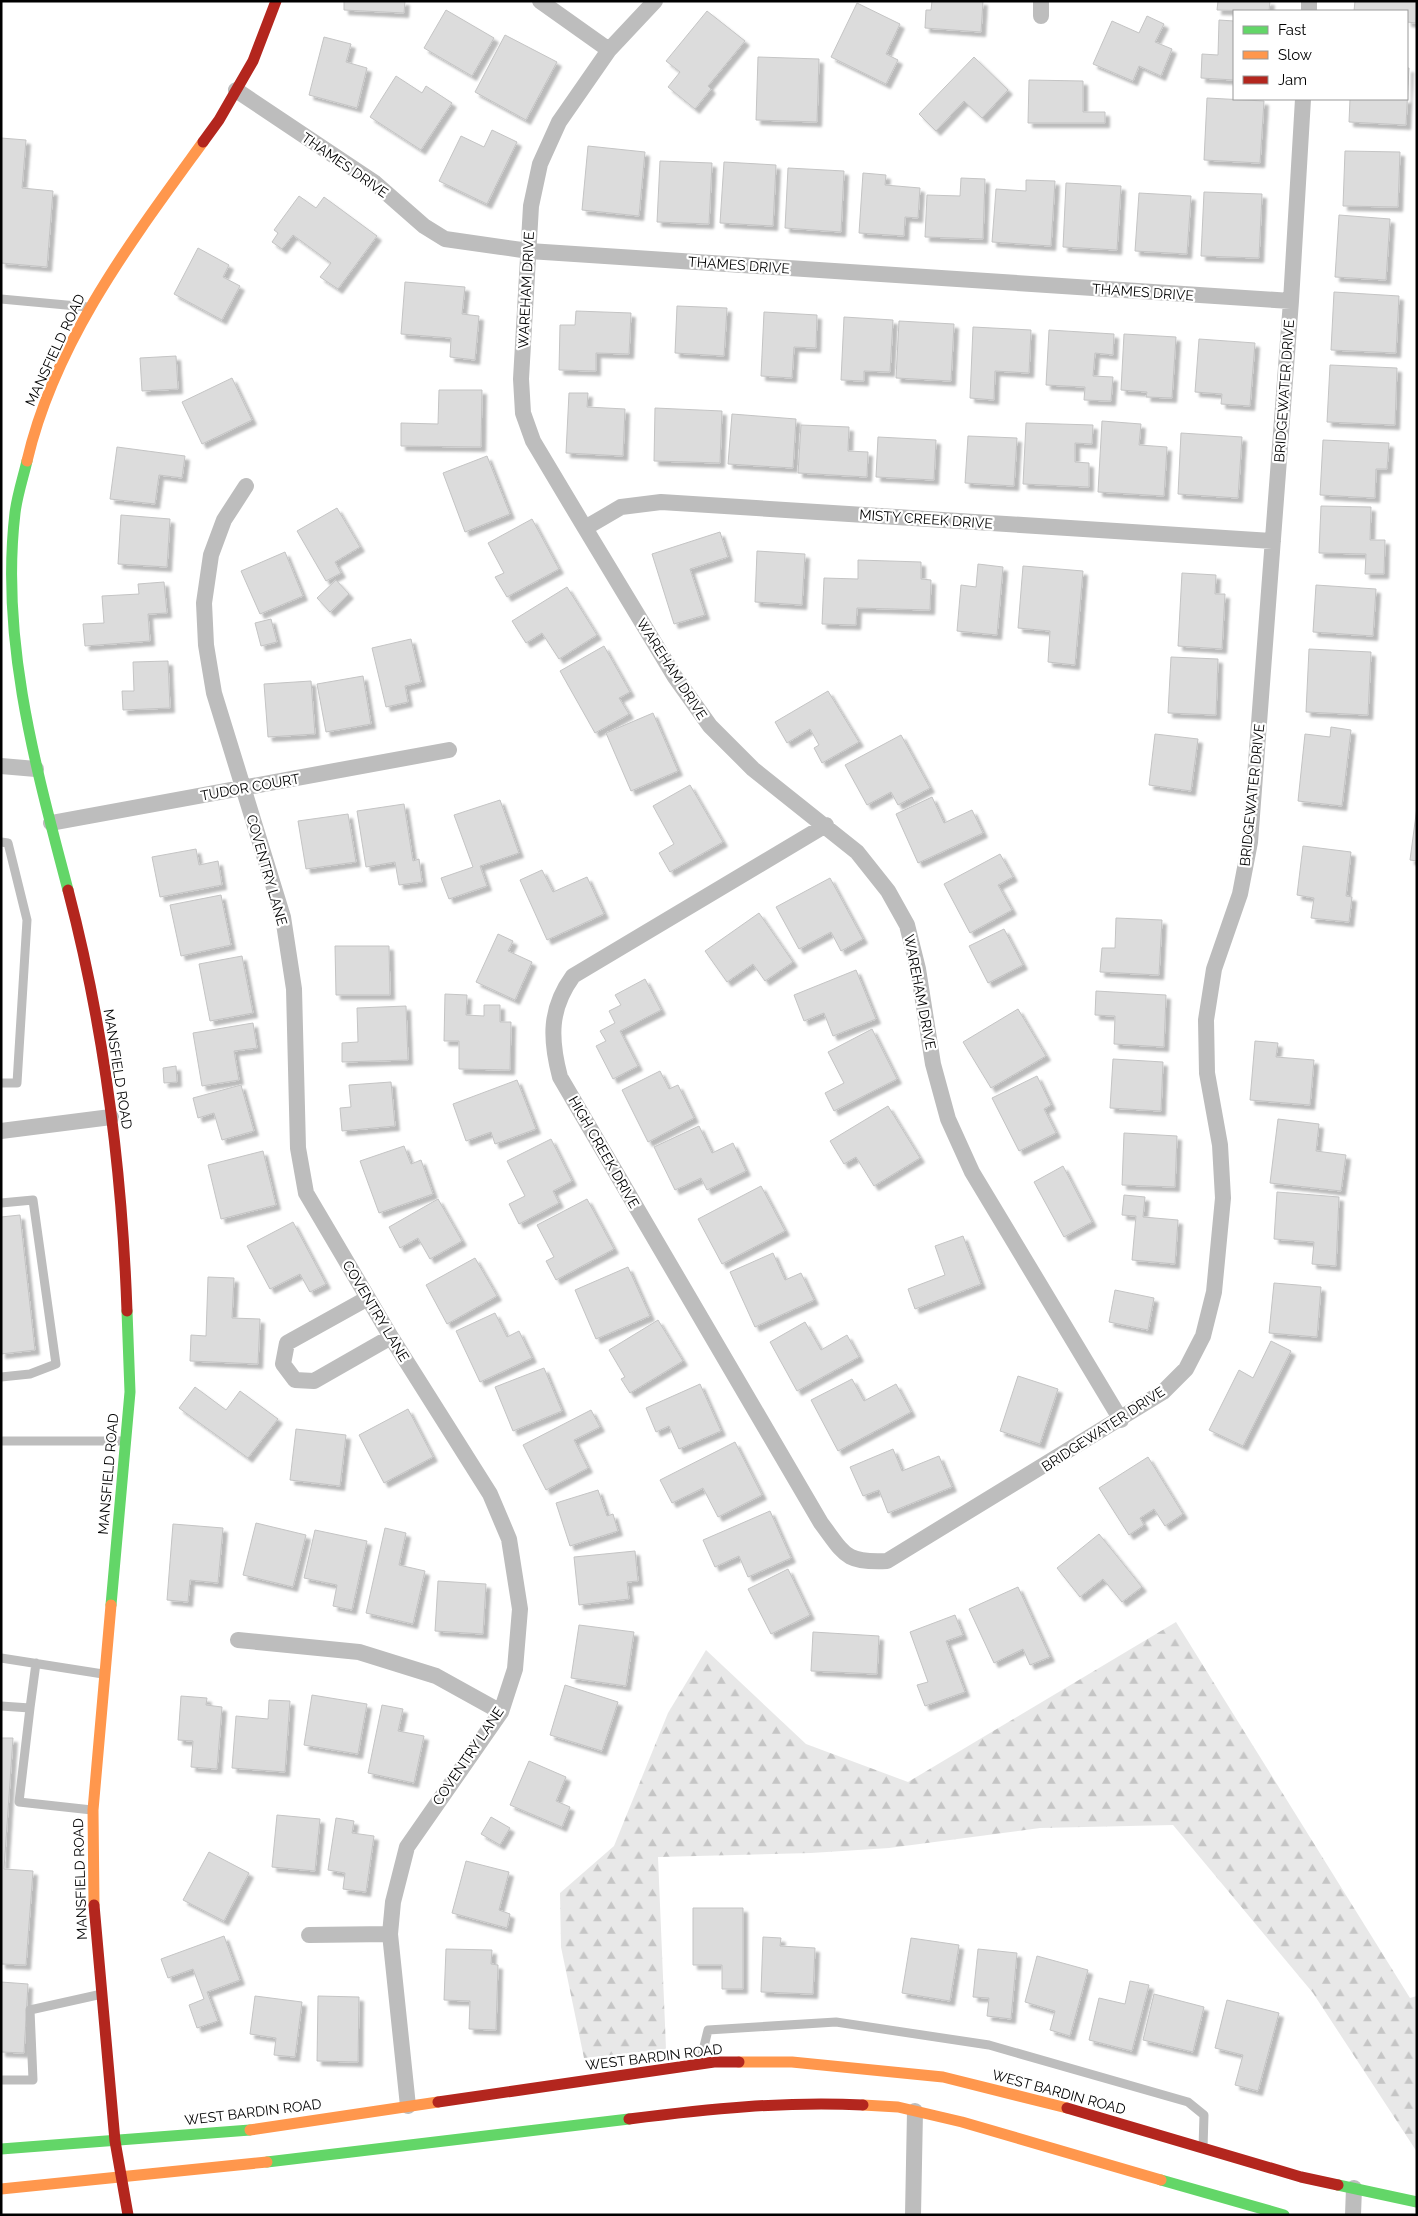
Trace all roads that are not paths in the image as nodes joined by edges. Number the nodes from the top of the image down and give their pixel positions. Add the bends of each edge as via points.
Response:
1 (276, 1) edge
2 (540, 1) edge
3 (655, 1) edge
4 (610, 50) junction
5 (236, 90) junction
6 (1303, 100) edge
7 (528, 251) junction
8 (1, 299) edge
9 (1291, 301) junction
10 (90, 308) junction
11 (246, 486) dead end
12 (585, 528) junction
13 (1273, 542) junction
14 (6, 560) edge
15 (449, 750) dead end
16 (1, 766) edge
17 (36, 769) junction
18 (243, 788) junction
19 (51, 823) junction
20 (826, 825) junction
21 (1, 842) edge
22 (1, 1083) edge
23 (112, 1118) junction
24 (1, 1131) edge
25 (1, 1203) edge
26 (368, 1298) junction
27 (391, 1338) junction
28 (1, 1377) edge
29 (1121, 1420) junction
30 (1, 1441) edge
31 (126, 1441) junction
32 (862, 1562) joint
33 (238, 1640) dead end
34 (1, 1658) edge
35 (36, 1664) junction
36 (104, 1674) junction
37 (1, 1706) edge
38 (30, 1708) junction
39 (501, 1712) junction
40 (93, 1810) junction
41 (390, 1934) junction
42 (309, 1935) dead end
43 (102, 1994) junction
44 (700, 2064) junction
45 (1, 2080) edge
46 (408, 2106) junction
47 (915, 2111) junction
48 (115, 2141) junction
49 (1202, 2148) junction
50 (1, 2149) edge
51 (121, 2177) junction
52 (1354, 2188) junction
53 (1, 2189) edge
54 (1417, 2202) edge
55 (128, 2215) edge
56 (913, 2215) edge
57 (1284, 2215) edge
58 (1353, 2215) edge

1 - 5 main road, MANSFIELD ROAD via 253,61
2 - 4 street
3 - 4 street, WAREHAM DRIVE
4 - 7 street, WAREHAM DRIVE via 559,122 540,164 531,206
5 - 7 street, THAMES DRIVE via 375,183 424,226 445,239
5 - 10 main road, MANSFIELD ROAD via 124,251
6 - 9 street, BRIDGEWATER DRIVE
7 - 9 street, THAMES DRIVE
7 - 12 street, WAREHAM DRIVE via 521,379 523,414 533,441
8 - 10 lane
9 - 13 street, BRIDGEWATER DRIVE
10 - 14 main road, MANSFIELD ROAD via 49,393 29,452
11 - 18 street, COVENTRY LANE via 224,520 211,555 204,603 206,645 214,693
12 - 13 street, MISTY CREEK DRIVE via 622,507 661,502
12 - 20 street, WAREHAM DRIVE via 675,677 710,726 754,769
13 - 29 street, BRIDGEWATER DRIVE via 1250,842 1240,894 1214,969 1206,1020 1207,1073 1220,1145 1223,1198 1214,1292 1203,1336 1186,1369 1163,1392
14 - 17 main road, MANSFIELD ROAD via 14,644
15 - 18 street, TUDOR COURT
16 - 17 street
17 - 19 main road, MANSFIELD ROAD
18 - 19 street, TUDOR COURT
18 - 26 street, COVENTRY LANE via 283,917 294,989 298,1148 306,1193
19 - 23 main road, MANSFIELD ROAD via 86,959
20 - 29 street, WAREHAM DRIVE via 858,852 888,891 907,924 918,969 933,1064 948,1119 972,1172
20 - 32 street, HIGH CREEK DRIVE via 573,976 561,992 554,1010 554,1055 560,1077 821,1523 845,1555
21 - 22 lane via 8,843 27,920 17,1083
23 - 24 street
23 - 31 main road, MANSFIELD ROAD via 125,1254 130,1392
25 - 28 lane via 33,1200 56,1364 30,1374
26 - 27 street, COVENTRY LANE
26 - 27 street via 287,1343 282,1364 295,1380 314,1381
27 - 39 street, COVENTRY LANE via 490,1494 509,1538 520,1609 515,1669
29 - 32 street, BRIDGEWATER DRIVE via 887,1561
30 - 31 lane
31 - 36 main road, MANSFIELD ROAD
33 - 39 street via 359,1652 436,1676
34 - 35 lane
35 - 36 lane
35 - 38 lane
36 - 40 main road, MANSFIELD ROAD
37 - 38 lane
38 - 40 lane via 19,1802
39 - 41 street, COVENTRY LANE via 407,1847 393,1902
40 - 43 main road, MANSFIELD ROAD via 94,1911
41 - 42 street
41 - 46 street, COVENTRY LANE
43 - 45 lane via 30,2010 33,2080
43 - 48 main road, MANSFIELD ROAD
44 - 46 main road, WEST BARDIN ROAD
44 - 49 main road, WEST BARDIN ROAD via 792,2062 943,2078 1047,2102
44 - 49 lane via 708,2030 836,2022 989,2045 1188,2102 1204,2115
46 - 48 main road, WEST BARDIN ROAD via 256,2129
47 - 51 main road via 898,2107 828,2104 734,2106 225,2168
47 - 56 street
47 - 57 main road
48 - 50 main road, WEST BARDIN ROAD
48 - 51 main road, MANSFIELD ROAD
49 - 52 main road, WEST BARDIN ROAD via 1301,2177
51 - 53 main road
51 - 55 main road, MANSFIELD ROAD
52 - 54 main road, WEST BARDIN ROAD
52 - 58 street

